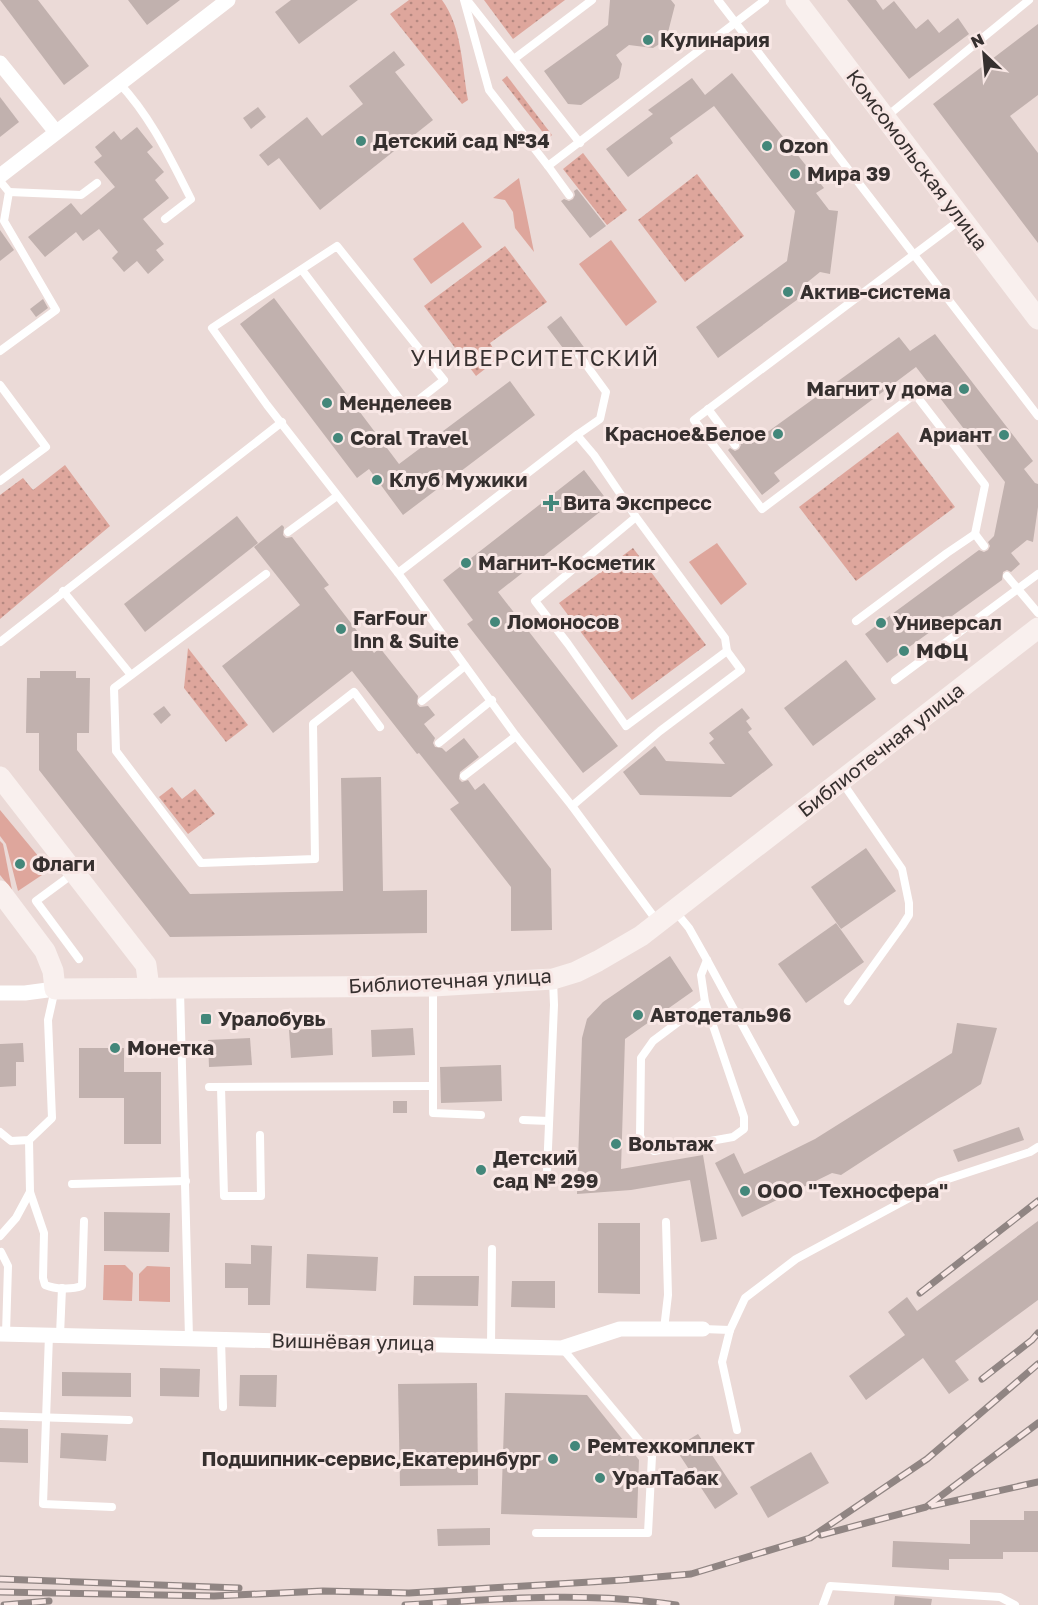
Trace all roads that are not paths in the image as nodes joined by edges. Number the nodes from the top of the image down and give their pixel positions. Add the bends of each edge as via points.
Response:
1 (228, 0) edge
2 (466, 0) edge
3 (592, 0) edge
4 (718, 0) edge
5 (765, 0) edge
6 (796, 0) edge
7 (1029, 0) edge
8 (735, 23) junction
9 (513, 59) junction
10 (0, 63) edge
11 (119, 83) junction
12 (885, 118) junction
13 (56, 132) junction
14 (580, 143) junction
15 (548, 166) junction
16 (0, 178) edge
17 (97, 183) dead end
18 (9, 192) junction
19 (569, 195) dead end
20 (165, 219) dead end
21 (961, 219) junction
22 (912, 255) junction
23 (302, 270) junction
24 (1038, 320) edge
25 (0, 351) edge
26 (579, 355) dead end
27 (0, 385) edge
28 (708, 409) junction
29 (1038, 416) edge
30 (282, 422) junction
31 (577, 435) junction
32 (735, 445) dead end
33 (0, 482) edge
34 (337, 496) junction
35 (636, 518) junction
36 (288, 532) dead end
37 (975, 534) junction
38 (984, 546) dead end
39 (398, 573) junction
40 (1038, 573) edge
41 (266, 574) dead end
42 (1007, 576) dead end
43 (1017, 589) junction
44 (63, 591) junction
45 (1038, 612) edge
46 (856, 621) dead end
47 (1038, 628) edge
48 (0, 642) edge
49 (727, 651) junction
50 (465, 666) junction
51 (131, 675) junction
52 (895, 680) dead end
53 (492, 700) junction
54 (422, 701) dead end
55 (380, 727) dead end
56 (516, 736) junction
57 (439, 743) dead end
58 (464, 776) dead end
59 (0, 777) edge
60 (841, 780) junction
61 (572, 806) junction
62 (76, 872) junction
63 (0, 891) edge
64 (666, 916) junction
65 (79, 959) dead end
66 (707, 960) junction
67 (553, 979) junction
68 (433, 986) junction
69 (149, 988) junction
70 (180, 988) junction
71 (55, 989) junction
72 (0, 993) edge
73 (848, 1001) dead end
74 (705, 1002) junction
75 (433, 1086) junction
76 (210, 1087) dead end
77 (222, 1087) junction
78 (481, 1115) dead end
79 (523, 1120) dead end
80 (549, 1121) junction
81 (795, 1122) dead end
82 (0, 1132) edge
83 (260, 1135) dead end
84 (29, 1140) junction
85 (1038, 1147) edge
86 (547, 1172) dead end
87 (186, 1181) junction
88 (72, 1184) dead end
89 (30, 1192) junction
90 (84, 1221) dead end
91 (666, 1222) dead end
92 (0, 1236) edge
93 (492, 1249) dead end
94 (1, 1252) edge
95 (62, 1288) junction
96 (664, 1329) junction
97 (703, 1329) joint
98 (730, 1330) junction
99 (3, 1334) edge
100 (55, 1335) junction
101 (189, 1338) junction
102 (221, 1339) junction
103 (491, 1346) junction
104 (562, 1348) junction
105 (223, 1407) dead end
106 (0, 1416) edge
107 (46, 1418) junction
108 (129, 1420) dead end
109 (737, 1430) dead end
110 (112, 1507) dead end
111 (536, 1533) dead end
112 (823, 1605) edge
113 (1016, 1605) edge

1 - 11 street
2 - 9 lane
2 - 15 lane via 489,90
3 - 9 lane
4 - 8 lane
5 - 8 lane
6 - 12 street, Комсомольская улица
7 - 12 lane
8 - 14 lane
8 - 22 lane
9 - 14 lane
10 - 13 street
11 - 13 street
11 - 20 lane via 135,98 160,138 191,199
12 - 21 street, Комсомольская улица
13 - 16 street
14 - 15 lane
15 - 19 lane
16 - 18 lane
17 - 18 lane via 81,195
18 - 25 lane via 4,221 56,310
21 - 22 lane
21 - 24 street, Комсомольская улица
22 - 28 lane
22 - 29 lane
23 - 23 lane via 338,246 444,380 407,410
23 - 30 lane via 212,328
26 - 31 lane via 606,392 600,419
27 - 33 lane via 46,447
28 - 32 lane
28 - 37 lane via 694,420 762,509 915,394 985,485
30 - 34 lane
30 - 44 lane
31 - 35 lane
31 - 39 lane
34 - 36 lane
34 - 39 lane
35 - 49 lane via 725,638
35 - 49 lane via 535,601 626,726
37 - 38 lane
37 - 46 lane
39 - 50 lane
40 - 43 lane
41 - 51 lane
42 - 43 lane
43 - 45 lane
43 - 52 lane
44 - 48 lane
44 - 51 lane
47 - 60 street, Библиотечная улица
49 - 61 lane via 741,670 660,731
50 - 53 lane
50 - 54 lane
51 - 55 lane via 114,688 116,751 201,863 315,859 313,724 354,693
53 - 56 lane
53 - 57 lane
56 - 58 lane
56 - 61 lane
59 - 62 street
60 - 64 street, Библиотечная улица
60 - 73 lane via 902,869 909,903 909,915
61 - 64 lane
62 - 65 lane via 36,901
62 - 69 street via 146,965
63 - 71 street via 45,951 54,971
64 - 66 lane via 689,928
64 - 67 street, Библиотечная улица via 598,961
66 - 74 lane via 701,975
66 - 81 lane
67 - 68 street, Библиотечная улица
67 - 80 lane
68 - 70 street, Библиотечная улица
68 - 75 lane
69 - 70 street, Библиотечная улица
69 - 71 street, Библиотечная улица
70 - 87 lane
71 - 72 street, Библиотечная улица
71 - 84 lane via 48,1020 52,1118
74 - 74 lane via 744,1117 744,1129 733,1137 654,1151 645,1146 640,1136 641,1058 653,1041
75 - 77 lane
75 - 78 lane via 433,1113
76 - 77 lane
77 - 83 lane via 224,1196 261,1196
79 - 80 lane
80 - 86 lane
82 - 84 lane via 11,1141
84 - 89 lane
85 - 98 lane via 939,1182 796,1258 746,1298
87 - 88 lane
87 - 101 lane
89 - 92 lane via 16,1218
89 - 95 lane via 44,1233 45,1285
90 - 95 lane via 82,1286
91 - 96 lane via 668,1295
93 - 103 lane
94 - 99 lane via 8,1266
95 - 100 lane
96 - 97 street, Вишнёвая улица
96 - 104 street, Вишнёвая улица via 620,1329
97 - 98 lane
98 - 109 lane via 722,1362
99 - 100 street, Вишнёвая улица
100 - 101 street, Вишнёвая улица
100 - 107 lane
101 - 102 street, Вишнёвая улица
102 - 103 street, Вишнёвая улица
102 - 105 lane
103 - 104 street, Вишнёвая улица
104 - 111 lane via 652,1456 648,1533
106 - 107 lane
107 - 108 lane
107 - 110 lane via 43,1504
112 - 113 lane via 830,1586 1000,1597

